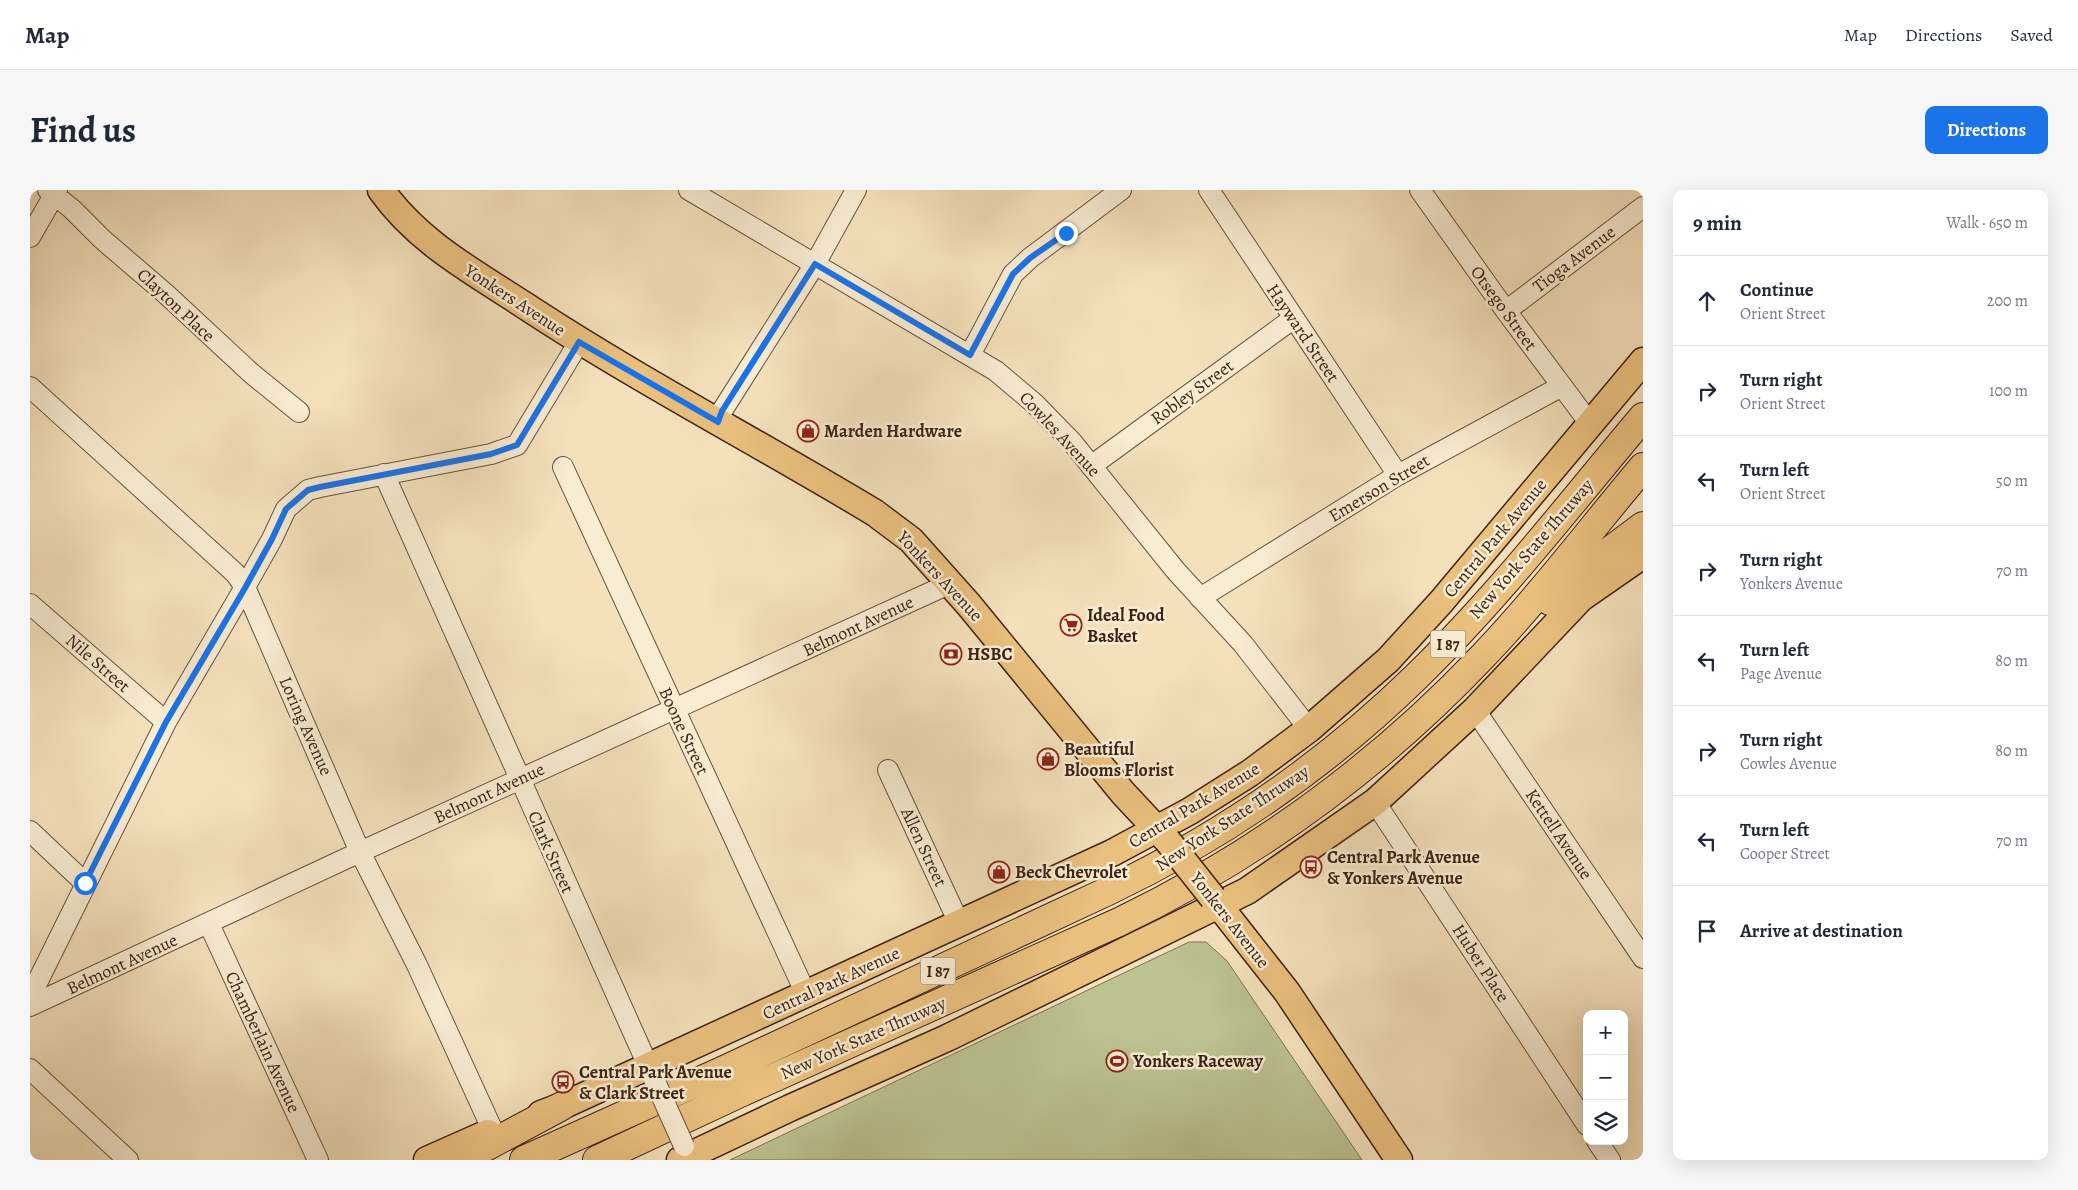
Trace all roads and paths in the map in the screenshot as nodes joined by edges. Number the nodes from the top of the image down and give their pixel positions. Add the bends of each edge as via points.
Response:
1 (381, 190) edge
2 (689, 190) edge
3 (856, 190) edge
4 (1121, 190) edge
5 (1209, 190) edge
6 (1420, 190) edge
7 (53, 192) edge
8 (1643, 206) edge
9 (30, 237) edge
10 (815, 264) junction
11 (1506, 312) junction
12 (1294, 318) junction
13 (579, 342) junction
14 (970, 355) junction
15 (1643, 361) edge
16 (1562, 386) junction
17 (30, 387) edge
18 (1643, 401) edge
19 (299, 412) dead end
20 (1643, 418) edge
21 (718, 422) junction
22 (1591, 425) junction
23 (1091, 466) junction
24 (563, 467) dead end
25 (1643, 467) edge
26 (384, 474) junction
27 (1398, 475) junction
28 (1579, 493) junction
29 (1643, 526) edge
30 (1643, 555) edge
31 (949, 584) junction
32 (245, 588) junction
33 (1200, 598) junction
34 (30, 604) edge
35 (1484, 655) junction
36 (674, 709) junction
37 (1475, 710) junction
38 (166, 722) junction
39 (1309, 729) junction
40 (888, 770) dead end
41 (518, 780) junction
42 (1376, 802) junction
43 (30, 831) edge
44 (1162, 834) junction
45 (360, 852) junction
46 (85, 883) junction
47 (1217, 902) junction
48 (959, 923) junction
49 (209, 924) junction
50 (1643, 958) edge
51 (806, 994) junction
52 (30, 997) edge
53 (30, 1006) edge
54 (30, 1069) edge
55 (650, 1073) junction
56 (562, 1106) junction
57 (1583, 1119) edge
58 (493, 1131) junction
59 (1601, 1145) edge
60 (684, 1154) edge
61 (128, 1160) edge
62 (318, 1160) edge
63 (427, 1160) edge
64 (461, 1160) edge
65 (524, 1160) edge
66 (597, 1160) edge
67 (1399, 1160) edge
68 (1610, 1160) edge

1 - 13 main road, Yonkers Avenue via 415,230 446,256
2 - 10 street, Cowles Avenue
3 - 10 street
4 - 14 street via 1013,274
5 - 12 street, Hayward Street
6 - 11 street, Otsego Street
7 - 9 street
7 - 19 street, Clayton Place via 237,360
8 - 11 street, Tioga Avenue
10 - 14 street, Cowles Avenue
10 - 21 street
11 - 16 street, Otsego Street
12 - 23 street, Robley Street
12 - 27 street, Hayward Street
13 - 21 main road, Yonkers Avenue
13 - 26 street via 517,445 491,454
14 - 23 street, Cowles Avenue via 996,371 1036,404
15 - 22 main road, Central Park Avenue
16 - 22 street, Otsego Street
16 - 27 street, Emerson Street
17 - 32 street, Loring Avenue via 235,573
18 - 28 highway
20 - 28 highway, New York State Thruway / I 87
21 - 31 main road, Yonkers Avenue via 875,513 911,540
22 - 39 main road, Central Park Avenue via 1388,660
23 - 33 street, Cowles Avenue
24 - 36 street, Boone Street
25 - 35 highway, New York State Thruway / I 87
26 - 32 street via 308,490 286,509
26 - 41 street, Clark Street
27 - 33 street, Emerson Street
28 - 65 highway, New York State Thruway / I 87 via 1491,597 1417,676 1336,748 1248,812 1153,870
29 - 35 highway via 1575,577 1530,623
30 - 37 main road via 1582,598
31 - 36 street, Belmont Avenue
31 - 44 main road, Yonkers Avenue via 1007,649 1123,793
32 - 38 street
32 - 45 street, Loring Avenue
33 - 39 street, Cowles Avenue via 1242,644
34 - 38 street, Nile Street
35 - 66 highway, New York State Thruway / I 87 via 1392,744 1348,780 1253,848 1175,894 1071,945
36 - 41 street, Belmont Avenue
36 - 51 street, Boone Street
37 - 42 main road
37 - 50 street, Kettell Avenue
38 - 46 street
39 - 44 main road, Central Park Avenue via 1242,778 1190,810
40 - 48 street, Allen Street
41 - 45 street, Belmont Avenue
41 - 55 street, Clark Street
42 - 47 main road via 1247,891
42 - 57 street, Huber Place
43 - 46 street
44 - 47 main road, Yonkers Avenue, bridge
44 - 48 main road, Central Park Avenue via 1112,853
45 - 49 street, Belmont Avenue
45 - 58 street, Loring Avenue via 417,965
46 - 52 street
47 - 60 main road via 947,1038
47 - 67 main road, Yonkers Avenue via 1287,992
48 - 51 main road, Central Park Avenue
49 - 53 street, Belmont Avenue
49 - 62 street, Chamberlain Avenue
51 - 55 main road, Central Park Avenue
54 - 61 street
55 - 56 main road, Central Park Avenue
55 - 60 street, Clark Street, bridge
56 - 58 main road, Central Park Avenue
56 - 64 highway
58 - 63 main road, Central Park Avenue
59 - 68 street

